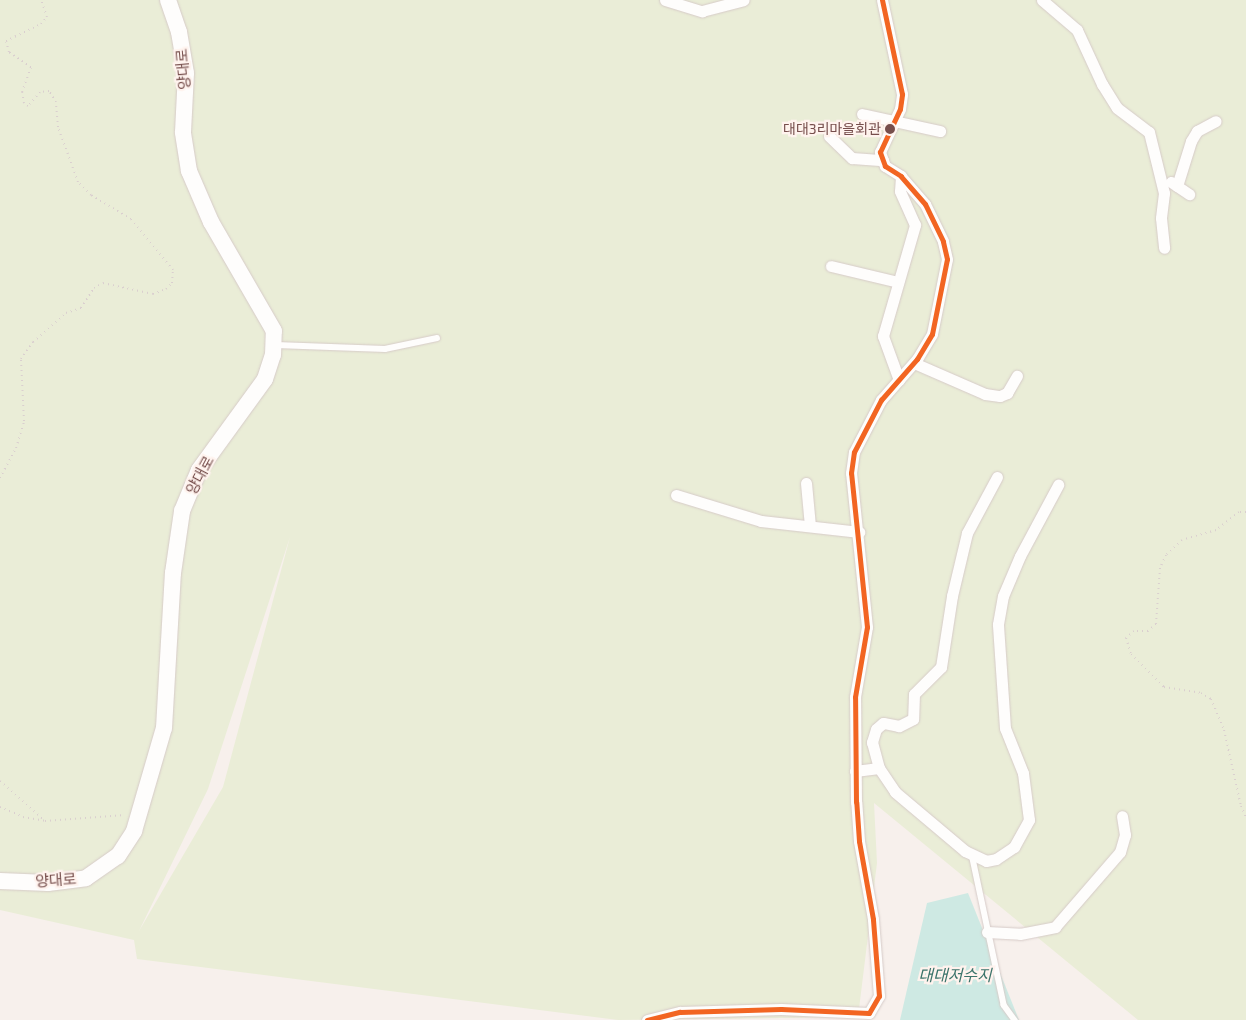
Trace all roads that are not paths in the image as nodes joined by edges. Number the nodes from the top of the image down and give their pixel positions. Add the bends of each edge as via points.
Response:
1 (168, 0) edge
2 (664, 0) edge
3 (744, 0) edge
4 (882, 0) edge
5 (1042, 0) edge
6 (862, 114) dead end
7 (895, 121) junction
8 (1216, 121) dead end
9 (940, 132) dead end
10 (828, 136) dead end
11 (883, 160) junction
12 (1161, 175) junction
13 (901, 176) junction
14 (1177, 186) junction
15 (1189, 194) dead end
16 (1164, 248) dead end
17 (831, 266) dead end
18 (898, 282) junction
19 (437, 338) dead end
20 (274, 345) junction
21 (914, 363) junction
22 (1017, 376) dead end
23 (899, 380) junction
24 (998, 477) dead end
25 (806, 483) dead end
26 (1058, 485) dead end
27 (676, 495) dead end
28 (810, 526) junction
29 (859, 532) junction
30 (879, 768) junction
31 (855, 771) junction
32 (1122, 816) dead end
33 (972, 854) junction
34 (0, 881) edge
35 (987, 932) junction
36 (647, 1020) edge
37 (1015, 1020) edge

1 - 20 street, 양대로 via 179,32 186,73 183,132 189,171 211,222 274,331
2 - 3 street via 702,11
4 - 7 street via 902,94
5 - 12 street via 1077,30 1117,108 1148,132
6 - 7 street
7 - 9 street
7 - 11 street via 880,152
8 - 14 street via 1197,130
10 - 11 street via 852,158
11 - 13 street via 885,166
12 - 14 street
12 - 16 street
13 - 18 street via 900,191 914,225
13 - 21 street via 924,204 943,241 947,259 932,334
14 - 15 street
17 - 18 street
18 - 23 street via 883,336
19 - 20 lane via 385,349
20 - 34 street, 양대로 via 265,380 199,470 182,511 173,573 164,728 134,831 118,856 86,878 48,883
21 - 22 street via 985,394 1000,396 1007,393
21 - 23 street
23 - 29 street via 881,400 854,452 851,473
24 - 30 street via 967,533 952,596 941,667 914,694 913,719 899,726 883,723 876,729 872,742
25 - 28 street
26 - 33 street via 1020,556 1003,596 998,624 1005,728 1023,774 1029,820 1014,847 996,859 986,861
27 - 28 street via 762,521
28 - 29 street
29 - 31 street via 867,627 854,697
30 - 31 street
30 - 33 street via 895,792
31 - 36 street via 859,840 879,996 874,1009 869,1013 781,1009 680,1012
32 - 35 street via 1125,835 1120,852 1055,927 1020,934
33 - 35 lane
35 - 37 lane via 1004,1005

